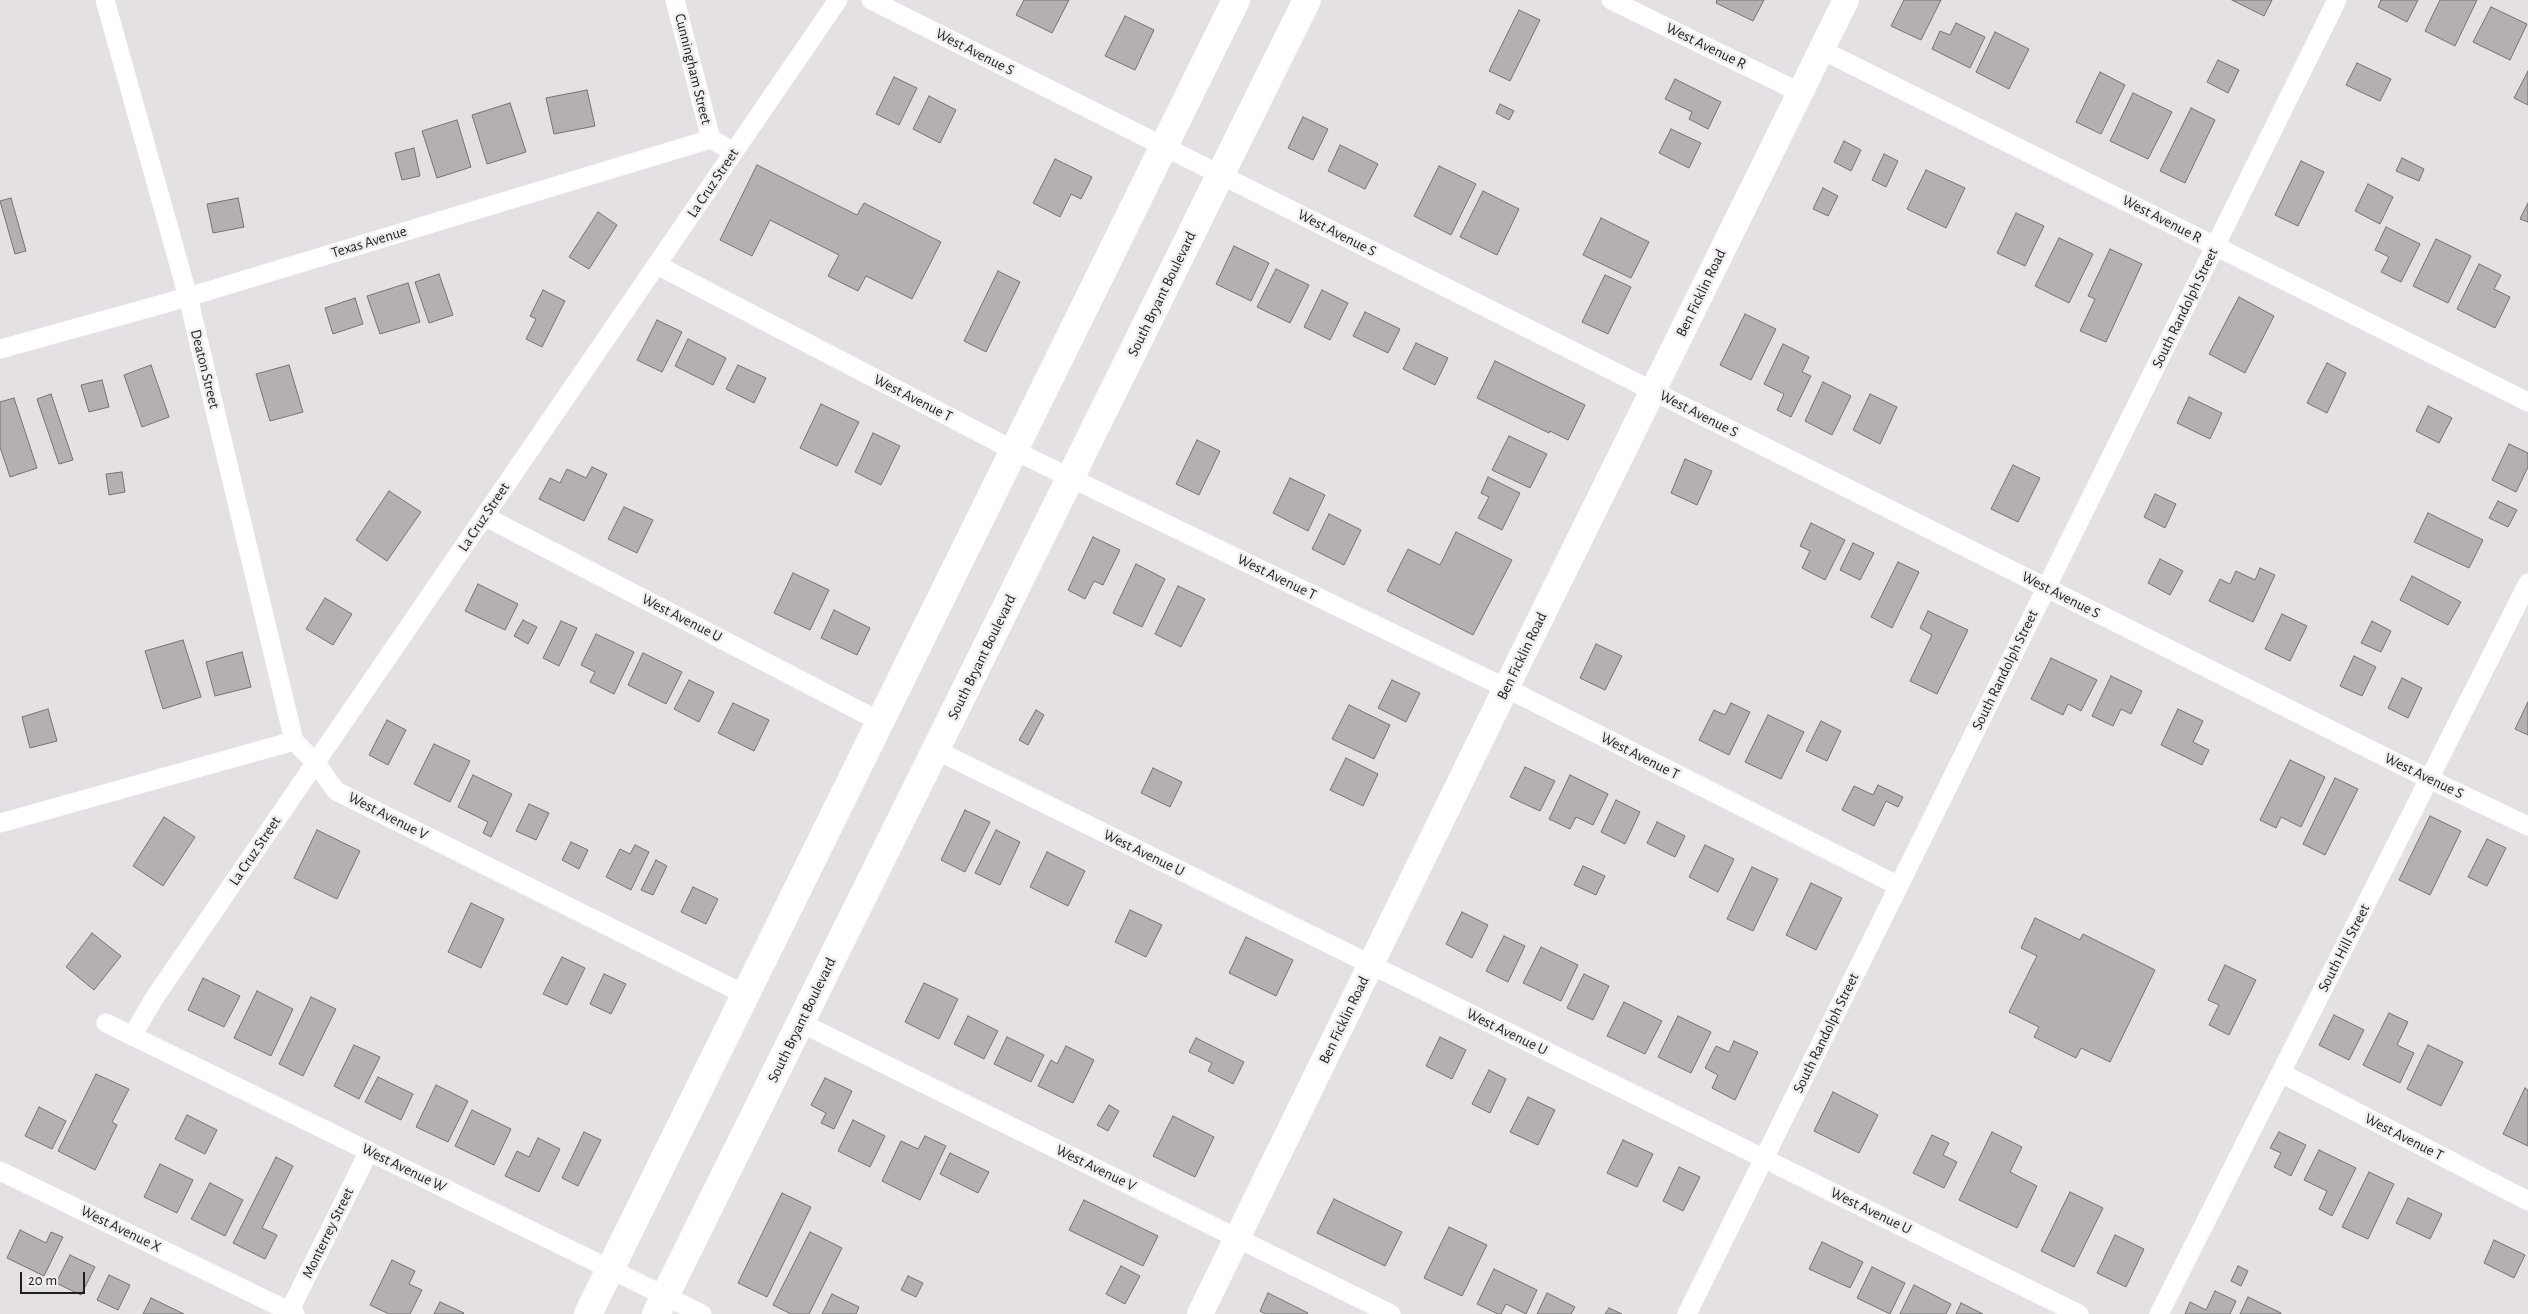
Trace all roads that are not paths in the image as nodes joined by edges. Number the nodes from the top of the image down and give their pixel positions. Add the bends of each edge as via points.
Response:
1 (105, 0) edge
2 (675, 0) edge
3 (838, 0) edge
4 (871, 0) edge
5 (1236, 0) edge
6 (1307, 0) edge
7 (1611, 0) edge
8 (1846, 0) edge
9 (2337, 0) edge
10 (1822, 50) junction
11 (1800, 92) junction
12 (711, 139) junction
13 (1163, 146) junction
14 (734, 152) junction
15 (1221, 175) junction
16 (2216, 246) junction
17 (656, 265) junction
18 (188, 297) junction
19 (0, 350) edge
20 (1653, 391) junction
21 (2528, 402) edge
22 (1013, 450) junction
23 (1071, 478) junction
24 (484, 516) junction
25 (2528, 583) edge
26 (2046, 588) junction
27 (1506, 688) junction
28 (879, 720) junction
29 (294, 741) junction
30 (936, 750) junction
31 (316, 762) junction
32 (2429, 779) junction
33 (0, 822) edge
34 (2528, 826) edge
35 (1899, 886) junction
36 (1371, 965) junction
37 (744, 994) junction
38 (106, 1023) dead end
39 (801, 1023) junction
40 (132, 1036) junction
41 (2281, 1073) junction
42 (369, 1151) junction
43 (1764, 1158) junction
44 (0, 1171) edge
45 (2528, 1201) edge
46 (1237, 1238) junction
47 (610, 1269) junction
48 (661, 1305) edge
49 (291, 1313) edge
50 (588, 1314) edge
51 (702, 1314) edge
52 (1200, 1314) edge
53 (1391, 1314) edge
54 (1687, 1314) edge
55 (2079, 1314) edge
56 (2159, 1314) edge

1 - 18 street, Deaton Street
2 - 12 street, Cunningham Street
3 - 14 street, La Cruz Street
4 - 13 street, West Avenue S
5 - 13 main road
6 - 15 main road, South Bryant Boulevard
7 - 11 street, West Avenue R
8 - 10 street, Ben Ficklin Road
9 - 16 street, South Randolph Street
10 - 11 street, Ben Ficklin Road
10 - 16 street, West Avenue R
11 - 20 street, Ben Ficklin Road
12 - 14 street
12 - 18 street, Texas Avenue
13 - 15 street, West Avenue S
13 - 22 main road
14 - 17 street, La Cruz Street
15 - 20 street, West Avenue S
15 - 23 main road, South Bryant Boulevard
16 - 21 street, West Avenue R
16 - 26 street, South Randolph Street
17 - 22 street, West Avenue T
17 - 24 street, La Cruz Street
18 - 19 street, Texas Avenue
18 - 29 street, Deaton Street
20 - 26 street, West Avenue S
20 - 27 street, Ben Ficklin Road
22 - 23 street, West Avenue T
22 - 28 main road
23 - 27 street, West Avenue T
23 - 30 main road, South Bryant Boulevard
24 - 28 street, West Avenue U
24 - 31 street, La Cruz Street
25 - 32 street, South Hill Street
26 - 32 street, West Avenue S
26 - 35 street, South Randolph Street
27 - 35 street, West Avenue T
27 - 36 street, Ben Ficklin Road
28 - 37 main road
29 - 31 street, West Avenue V
29 - 33 street
30 - 36 street, West Avenue U
30 - 39 main road, South Bryant Boulevard
31 - 37 street, West Avenue V via 336,791
31 - 40 street, La Cruz Street via 154,997
32 - 34 street, West Avenue S
32 - 41 street, South Hill Street
35 - 43 street, South Randolph Street
36 - 43 street, West Avenue U
36 - 46 street, Ben Ficklin Road
37 - 47 main road
38 - 40 street, West Avenue W
39 - 46 street, West Avenue V
39 - 48 main road, South Bryant Boulevard
40 - 42 street, West Avenue W
41 - 45 street, West Avenue T
41 - 56 street, South Hill Street
42 - 47 street, West Avenue W
42 - 49 street, Monterrey Street
43 - 54 street, South Randolph Street
43 - 55 street, West Avenue U
44 - 49 street, West Avenue X
46 - 52 street, Ben Ficklin Road
46 - 53 street, West Avenue V
47 - 48 street, West Avenue W
47 - 50 main road
48 - 51 street, West Avenue W

